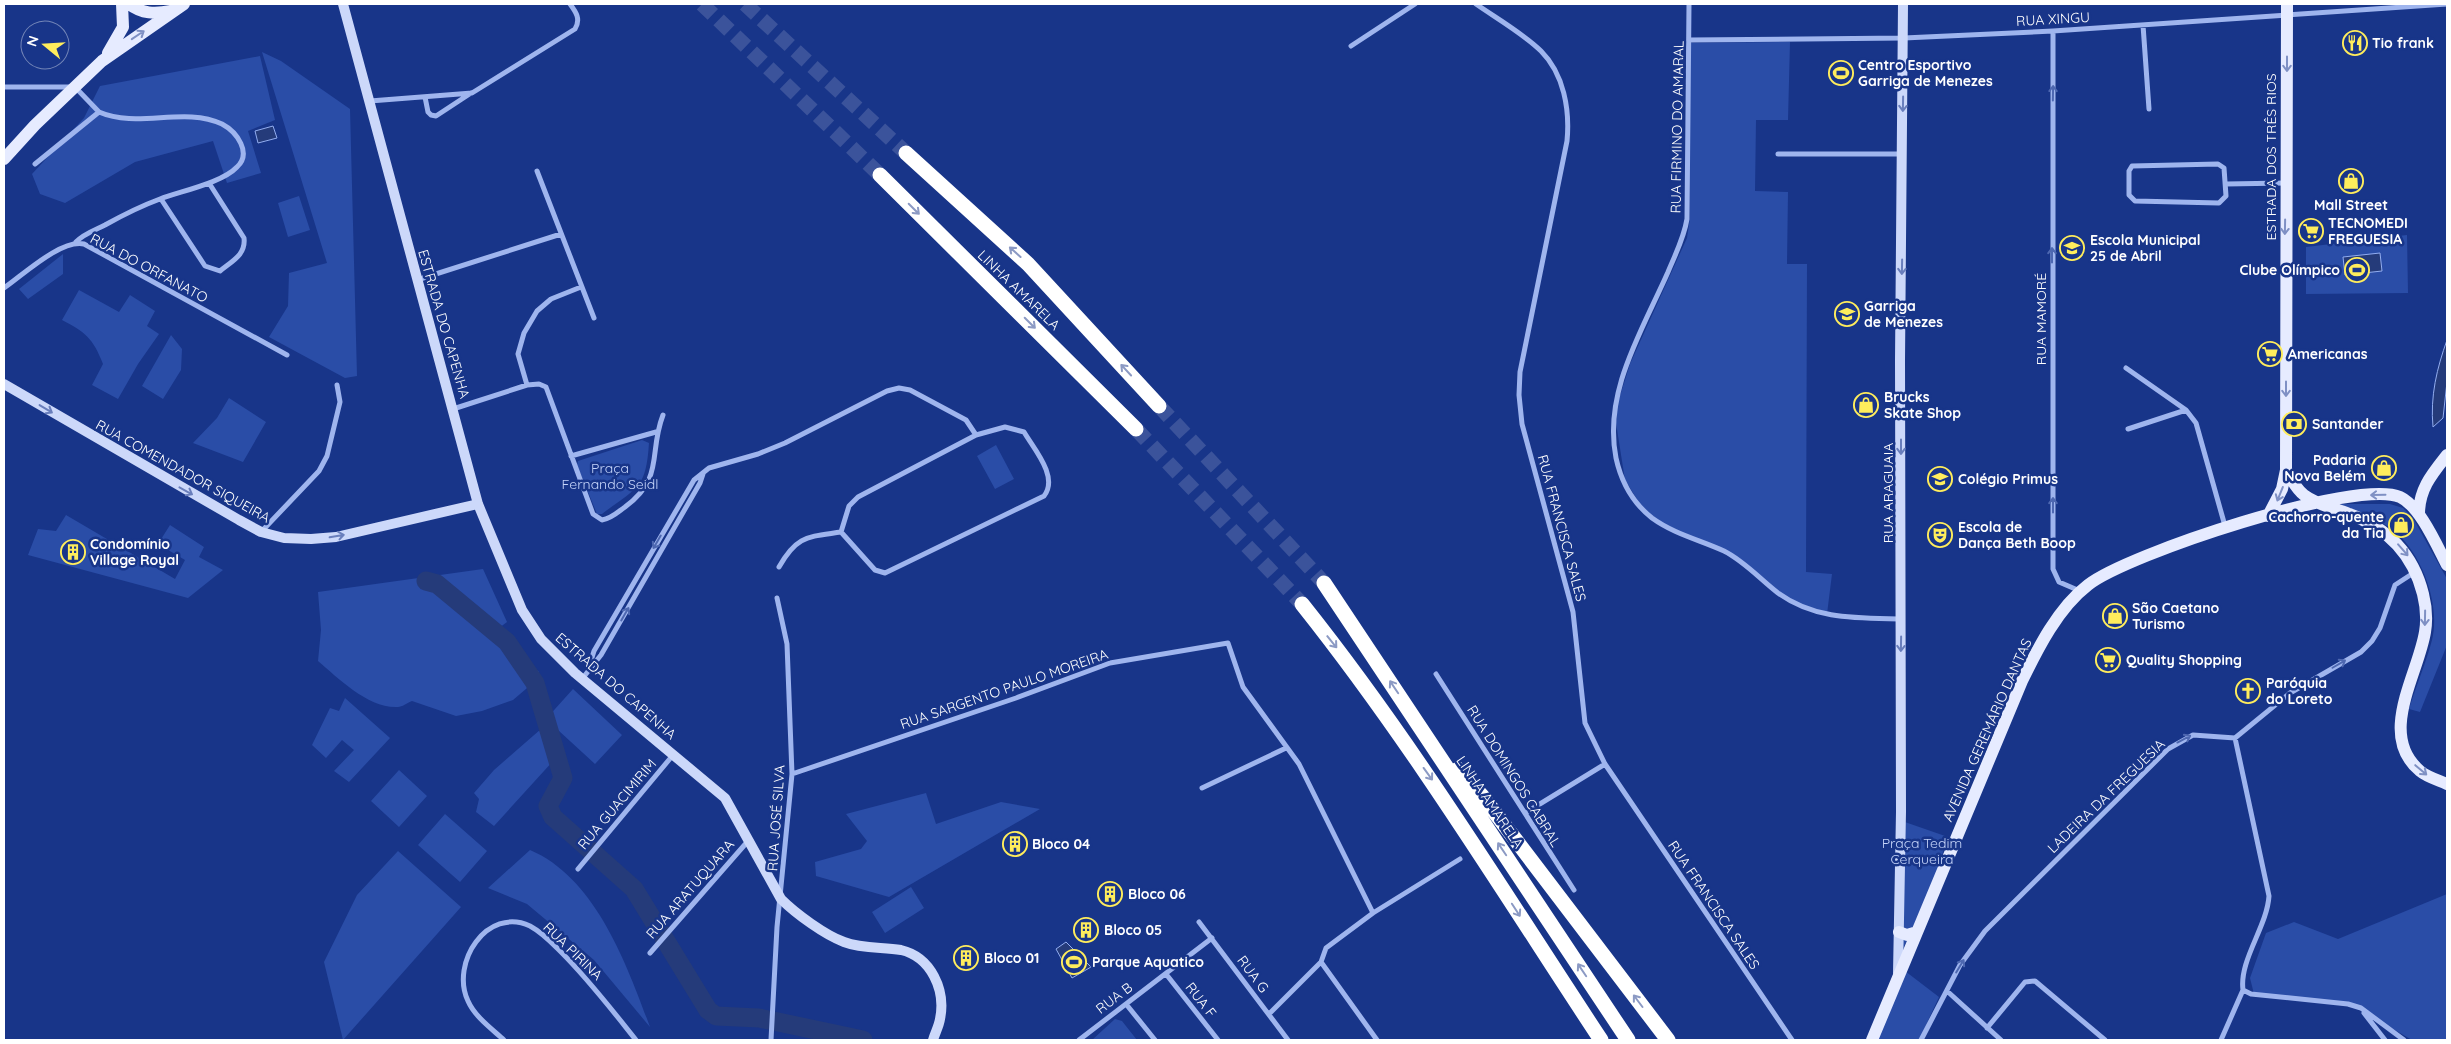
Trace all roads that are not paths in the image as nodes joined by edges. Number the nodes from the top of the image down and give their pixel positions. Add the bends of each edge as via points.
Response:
1 (122, 4) edge
2 (129, 4) edge
3 (343, 4) edge
4 (570, 4) edge
5 (1415, 4) edge
6 (1476, 4) edge
7 (1689, 4) edge
8 (1903, 4) edge
9 (2447, 4) edge
10 (180, 7) edge
11 (2287, 10) edge
12 (2143, 25) junction
13 (2054, 31) junction
14 (1904, 38) junction
15 (1689, 40) junction
16 (1351, 46) dead end
17 (102, 62) junction
18 (4, 87) edge
19 (75, 87) junction
20 (472, 92) junction
21 (425, 97) junction
22 (370, 101) junction
23 (2149, 109) dead end
24 (99, 112) junction
25 (906, 153) tunnel mouth
26 (1778, 154) dead end
27 (1902, 154) junction
28 (4, 159) edge
29 (35, 164) dead end
30 (537, 172) dead end
31 (880, 175) tunnel mouth
32 (209, 183) junction
33 (2286, 183) junction
34 (2226, 184) junction
35 (160, 199) junction
36 (561, 234) junction
37 (76, 242) junction
38 (417, 280) junction
39 (581, 287) junction
40 (4, 288) edge
41 (594, 318) dead end
42 (287, 355) dead end
43 (2126, 368) dead end
44 (4, 384) edge
45 (337, 385) dead end
46 (527, 385) junction
47 (1159, 406) tunnel mouth
48 (453, 408) junction
49 (2186, 410) junction
50 (663, 415) dead end
51 (1136, 429) tunnel mouth
52 (2128, 429) dead end
53 (656, 432) junction
54 (976, 435) junction
55 (2447, 455) edge
56 (571, 456) junction
57 (2286, 470) junction
58 (703, 473) junction
59 (2315, 502) junction
60 (478, 504) junction
61 (2419, 514) junction
62 (2268, 516) junction
63 (672, 518) junction
64 (678, 521) junction
65 (2226, 527) junction
66 (261, 532) junction
67 (841, 532) junction
68 (2447, 565) edge
69 (779, 567) dead end
70 (2416, 571) junction
71 (1324, 583) tunnel mouth
72 (632, 585) junction
73 (639, 589) junction
74 (2080, 592) junction
75 (777, 598) dead end
76 (1302, 604) tunnel mouth
77 (1901, 619) junction
78 (589, 667) junction
79 (1436, 674) dead end
80 (582, 679) junction
81 (1421, 728) junction
82 (2235, 738) junction
83 (1286, 748) junction
84 (674, 754) junction
85 (1605, 764) junction
86 (792, 774) junction
87 (2447, 784) edge
88 (1202, 788) dead end
89 (1525, 813) junction
90 (748, 841) junction
91 (1460, 859) dead end
92 (578, 869) dead end
93 (1574, 890) dead end
94 (781, 899) junction
95 (1373, 913) junction
96 (1199, 922) dead end
97 (1899, 932) junction
98 (1917, 932) junction
99 (1212, 938) junction
100 (650, 952) dead end
101 (1321, 962) junction
102 (1166, 974) junction
103 (1896, 983) junction
104 (2243, 990) junction
105 (1947, 991) junction
106 (1126, 1004) junction
107 (2361, 1008) junction
108 (1269, 1014) junction
109 (1986, 1028) junction
110 (504, 1040) edge
111 (636, 1040) edge
112 (771, 1040) edge
113 (933, 1040) edge
114 (1079, 1040) edge
115 (1155, 1040) edge
116 (1218, 1040) edge
117 (1288, 1040) edge
118 (1377, 1040) edge
119 (1602, 1040) edge
120 (1628, 1040) edge
121 (1668, 1040) edge
122 (1792, 1040) edge
123 (1872, 1040) edge
124 (1922, 1040) edge
125 (2001, 1040) edge
126 (2105, 1040) edge
127 (2221, 1040) edge
128 (2385, 1040) edge
129 (2404, 1040) edge

1 - 17 main road via 123,27
2 - 10 main road via 137,10 151,13
3 - 22 street, ESTRADA DO CAPENHA
4 - 20 street via 578,15 575,29
5 - 16 street
6 - 85 street, RUA FRANCISCA SALES via 1541,51 1553,66 1567,103 1567,141 1520,372 1519,395 1522,424 1573,612 1585,723
7 - 15 street, RUA FIRMINO DO AMARAL
8 - 14 street, RUA ARAGUAIA
9 - 11 street, RUA XINGU
17 -> 10 main road
11 - 12 street, RUA XINGU
11 -> 33 main road, ESTRADA DOS TRÊS RIOS
12 - 13 street, RUA XINGU
12 - 23 street
13 - 14 street, RUA XINGU
74 -> 13 street, RUA MAMORÉ via 2059,582 2053,569
14 - 15 street, RUA XINGU
14 -> 27 street, RUA ARAGUAIA
15 - 77 street, RUA FIRMINO DO AMARAL via 1687,219 1680,243 1618,389 1612,427 1620,474 1631,496 1651,517 1664,526 1725,552 1800,607 1834,617
17 - 19 main road
18 - 19 street
19 - 24 street
19 - 28 main road
20 - 21 street
20 - 21 street via 436,116 428,112
21 - 22 street
22 - 38 street, ESTRADA DO CAPENHA
24 - 29 street
24 - 32 street via 124,120 198,118 223,125 240,140 243,159 237,168
47 -> 25 highway, LINHA AMARELA via 1028,264
26 - 27 street
27 -> 77 street, RUA ARAGUAIA
30 - 36 street
31 -> 51 highway, LINHA AMARELA
32 - 35 street
32 - 35 street via 244,238 243,253 220,270 205,266
33 - 34 street
33 -> 57 main road, ESTRADA DOS TRÊS RIOS
34 - 34 street via 2226,196 2219,203 2135,201 2129,195 2132,166 2218,164 2224,168
35 - 37 street via 131,211
36 - 38 street
36 - 39 street
37 - 40 street, RUA DO ORFANATO via 61,248
37 - 42 street, RUA DO ORFANATO
38 - 48 street, ESTRADA DO CAPENHA
39 - 41 street
39 - 46 street via 551,299 537,311 524,333 518,354
43 - 49 street
44 -> 66 street, RUA COMENDADOR SIQUEIRA via 99,442
45 - 66 street via 340,402 327,456 320,471
46 - 48 street
46 - 56 street via 546,387
48 - 60 street, ESTRADA DO CAPENHA
49 - 52 street
49 - 65 street via 2196,423
50 - 53 street
53 - 56 street
53 - 56 street via 654,469 646,487 635,500 608,519 602,520 593,514
54 - 58 street via 966,420 957,414 910,390 899,388 887,391 785,443 709,468
54 - 67 street via 858,496 849,506
54 - 67 street via 1006,427 1024,432 1049,477 1049,490 1044,496 886,573 875,570
55 - 61 main road via 2424,486
57 - 59 main road via 2303,494
57 -> 62 main road, ESTRADA DOS TRÊS RIOS via 2282,489
58 - 63 street via 694,480
58 - 64 street
61 -> 59 main road, AVENIDA GEREMÁRIO DANTAS via 2406,500 2397,496 2341,497
59 - 62 main road, AVENIDA GEREMÁRIO DANTAS
59 -> 70 main road via 2370,524 2402,548
66 -> 60 street, RUA COMENDADOR SIQUEIRA via 284,538 336,537
60 - 80 street, ESTRADA DO CAPENHA via 522,610 541,639
61 - 68 main road, AVENIDA GEREMÁRIO DANTAS
62 - 65 main road, AVENIDA GEREMÁRIO DANTAS
63 - 64 street
63 -> 72 street
64 - 73 street
65 - 74 main road, AVENIDA GEREMÁRIO DANTAS via 2114,568
67 - 69 street via 805,537
82 -> 70 street via 2290,693 2361,652 2380,628 2395,585
70 -> 87 main road via 2426,612 2425,632 2401,716 2401,740 2406,754 2419,770
81 -> 71 highway, LINHA AMARELA
72 - 73 street
72 - 78 street via 594,651
78 -> 73 street via 601,655
74 - 98 main road, AVENIDA GEREMÁRIO DANTAS via 2046,634 2022,681
75 - 86 street, RUA JOSÉ SILVA via 787,644
76 -> 119 highway via 1349,663 1436,785
77 -> 97 street, RUA ARAGUAIA
78 - 80 street
79 - 89 street, RUA DOMINGOS CABRAL
80 - 84 street, ESTRADA DO CAPENHA
120 -> 81 highway, LINHA AMARELA
121 -> 81 highway via 1483,797
82 - 104 street via 2269,896 2267,913 2247,964
105 -> 82 street, LADEIRA DA FREGUESIA via 1960,965 1985,931 2168,749 2193,734
83 - 86 street, RUA SARGENTO PAULO MOREIRA via 1243,687 1228,644 1110,663
83 - 88 street
83 - 95 street via 1300,764
84 - 90 street, ESTRADA DO CAPENHA via 725,798
84 - 92 street, RUA GUACIMIRIM
85 - 89 street
85 - 122 street, RUA FRANCISCA SALES
86 - 94 street, RUA JOSÉ SILVA
89 - 93 street, RUA DOMINGOS CABRAL
90 - 94 street, ESTRADA DO CAPENHA
90 - 100 street, RUA ARATUQUARA
91 - 95 street
94 - 112 street, RUA JOSÉ SILVA
94 - 113 street, ESTRADA DO CAPENHA via 791,909 843,942 912,953 928,965 942,1002
95 - 101 street via 1326,948
96 - 99 street, RUA G
97 - 98 main road via 1912,935
97 - 103 street, RUA ARAGUAIA
98 - 103 main road, AVENIDA GEREMÁRIO DANTAS
99 - 102 street, RUA B
99 - 108 street, RUA G
101 - 108 street
101 - 118 street
102 - 106 street, RUA B
102 - 116 street, RUA F
103 - 123 main road, AVENIDA GEREMÁRIO DANTAS
104 - 107 street via 2252,994
104 - 127 street
105 - 109 street
105 - 124 street, LADEIRA DA FREGUESIA
106 - 114 street, RUA B
106 - 115 street
107 - 128 street
107 - 129 street
108 - 117 street, RUA G
109 - 125 street
109 - 126 street via 2029,980 2035,981
110 - 111 street, RUA PIRINA via 470,1005 463,984 463,971 468,954 482,934 493,925 516,921 541,932 589,980

